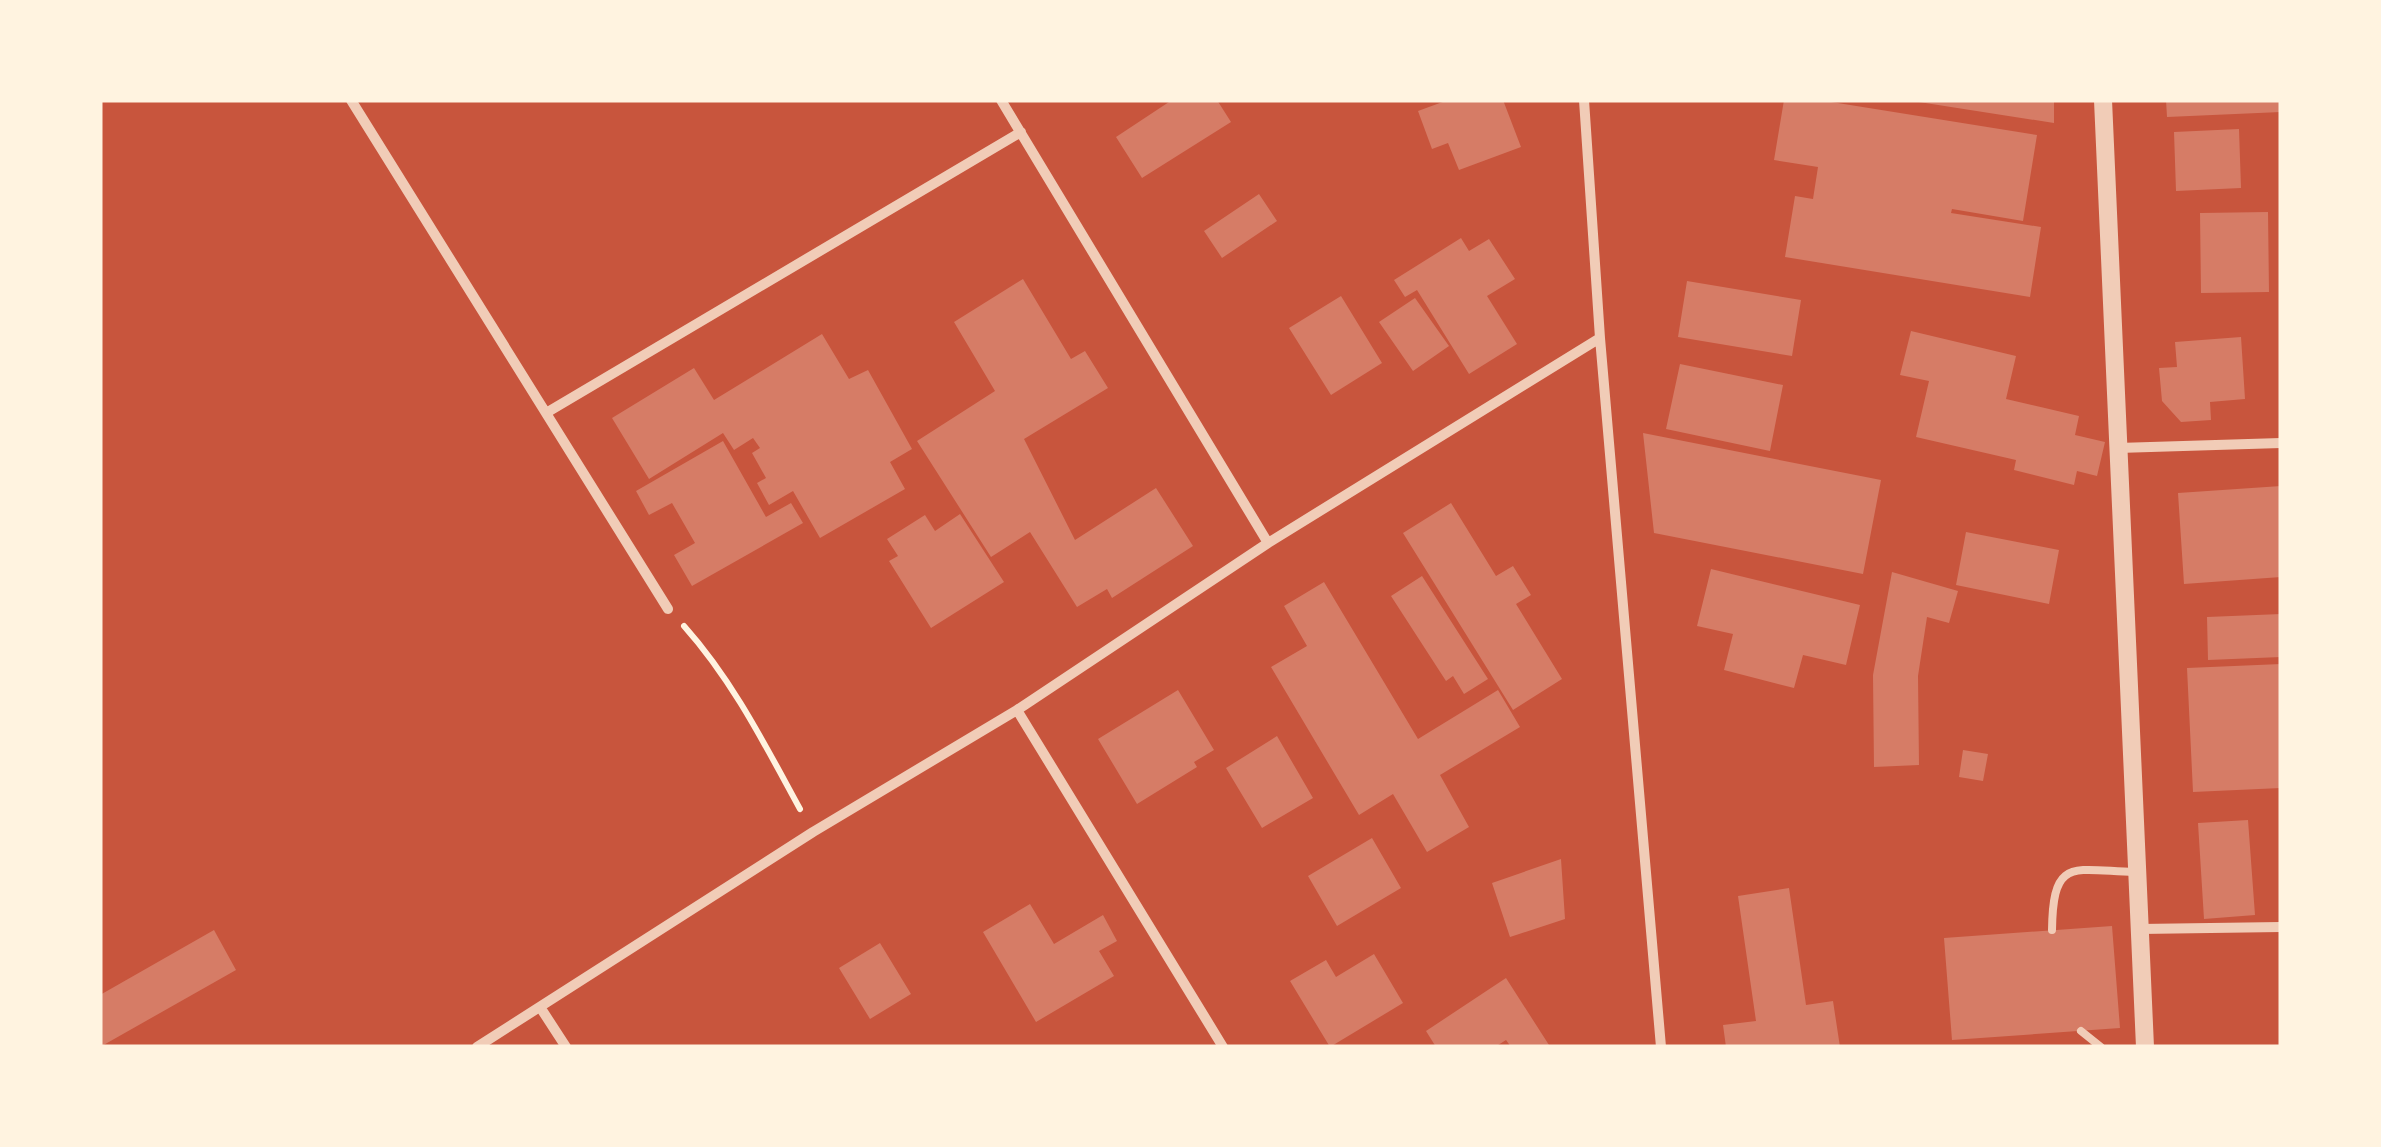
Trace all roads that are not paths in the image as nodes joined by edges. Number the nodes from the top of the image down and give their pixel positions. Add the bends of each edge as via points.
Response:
1 (350, 100) edge
2 (1001, 100) edge
3 (1584, 100) edge
4 (2102, 100) edge
5 (1021, 132) junction
6 (1600, 338) junction
7 (546, 413) junction
8 (2281, 443) edge
9 (2118, 448) junction
10 (1268, 543) junction
11 (668, 609) road end
12 (1017, 710) junction
13 (2137, 872) junction
14 (2281, 927) edge
15 (2140, 929) junction
16 (2052, 930) dead end
17 (540, 1006) junction
18 (2081, 1030) dead end
19 (478, 1047) edge
20 (566, 1047) edge
21 (1223, 1047) edge
22 (1661, 1047) edge
23 (2101, 1047) edge
24 (2145, 1047) edge

1 - 7 street
2 - 5 street
3 - 6 street
4 - 9 street
5 - 7 street
5 - 10 street
6 - 10 street
6 - 22 street
7 - 11 street
8 - 9 street
9 - 13 street
10 - 12 street
12 - 17 street
12 - 21 street
13 - 15 street
13 - 16 lane via 2074,870 2062,876 2052,898
14 - 15 street
15 - 24 street
17 - 19 street
17 - 20 street
18 - 23 lane

